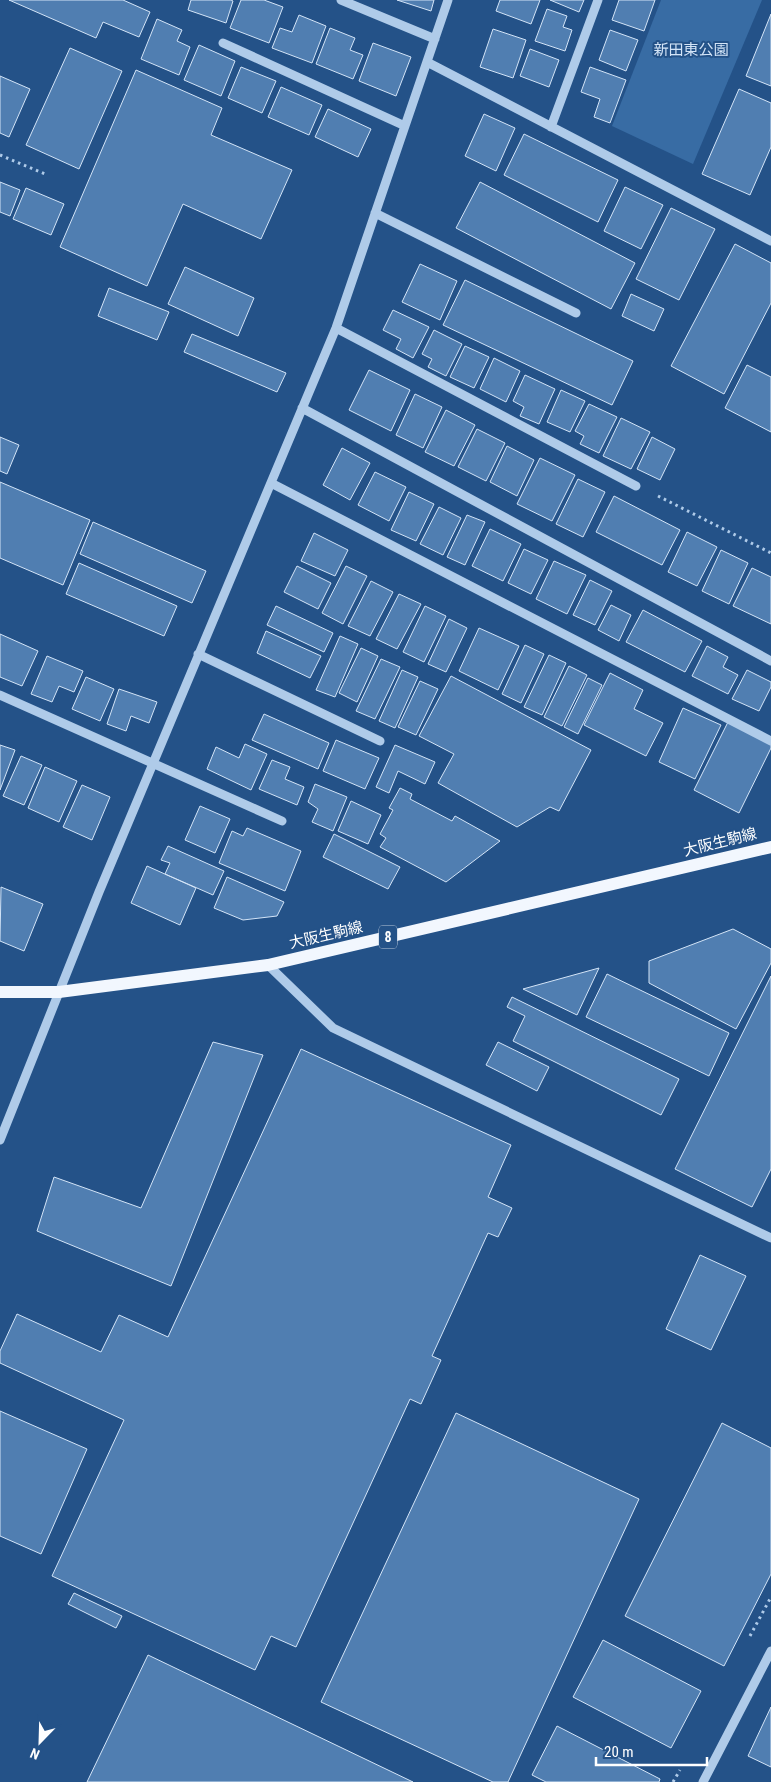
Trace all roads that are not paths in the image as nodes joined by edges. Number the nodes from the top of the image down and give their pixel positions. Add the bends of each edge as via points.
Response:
1 (340, 0) edge
2 (448, 0) edge
3 (598, 0) edge
4 (435, 39) junction
5 (223, 44) dead end
6 (427, 62) junction
7 (405, 126) junction
8 (551, 127) junction
9 (376, 213) junction
10 (771, 241) edge
11 (576, 313) dead end
12 (336, 328) junction
13 (302, 408) junction
14 (270, 482) junction
15 (636, 486) road end
16 (198, 654) junction
17 (771, 661) edge
18 (0, 694) edge
19 (380, 741) dead end
20 (771, 741) edge
21 (152, 763) junction
22 (282, 821) dead end
23 (771, 847) edge
24 (268, 965) junction
25 (0, 992) edge
26 (59, 992) junction
27 (0, 1140) edge
28 (771, 1238) edge
29 (771, 1651) edge
30 (703, 1782) edge

1 - 4 street
2 - 4 street
3 - 8 street
4 - 6 street
5 - 7 street
6 - 7 street
6 - 8 street
7 - 9 street
8 - 10 street
9 - 11 street
9 - 12 street
12 - 13 street
12 - 15 street
13 - 14 street
13 - 17 street
14 - 16 street
14 - 20 street
16 - 19 street
16 - 21 street
18 - 21 street
21 - 22 street
21 - 26 street
23 - 24 main road, 大阪生駒線 / 8
24 - 26 main road, 大阪生駒線 / 8
24 - 28 street via 333,1028
25 - 26 main road, 大阪生駒線 / 8
26 - 27 street
29 - 30 street

